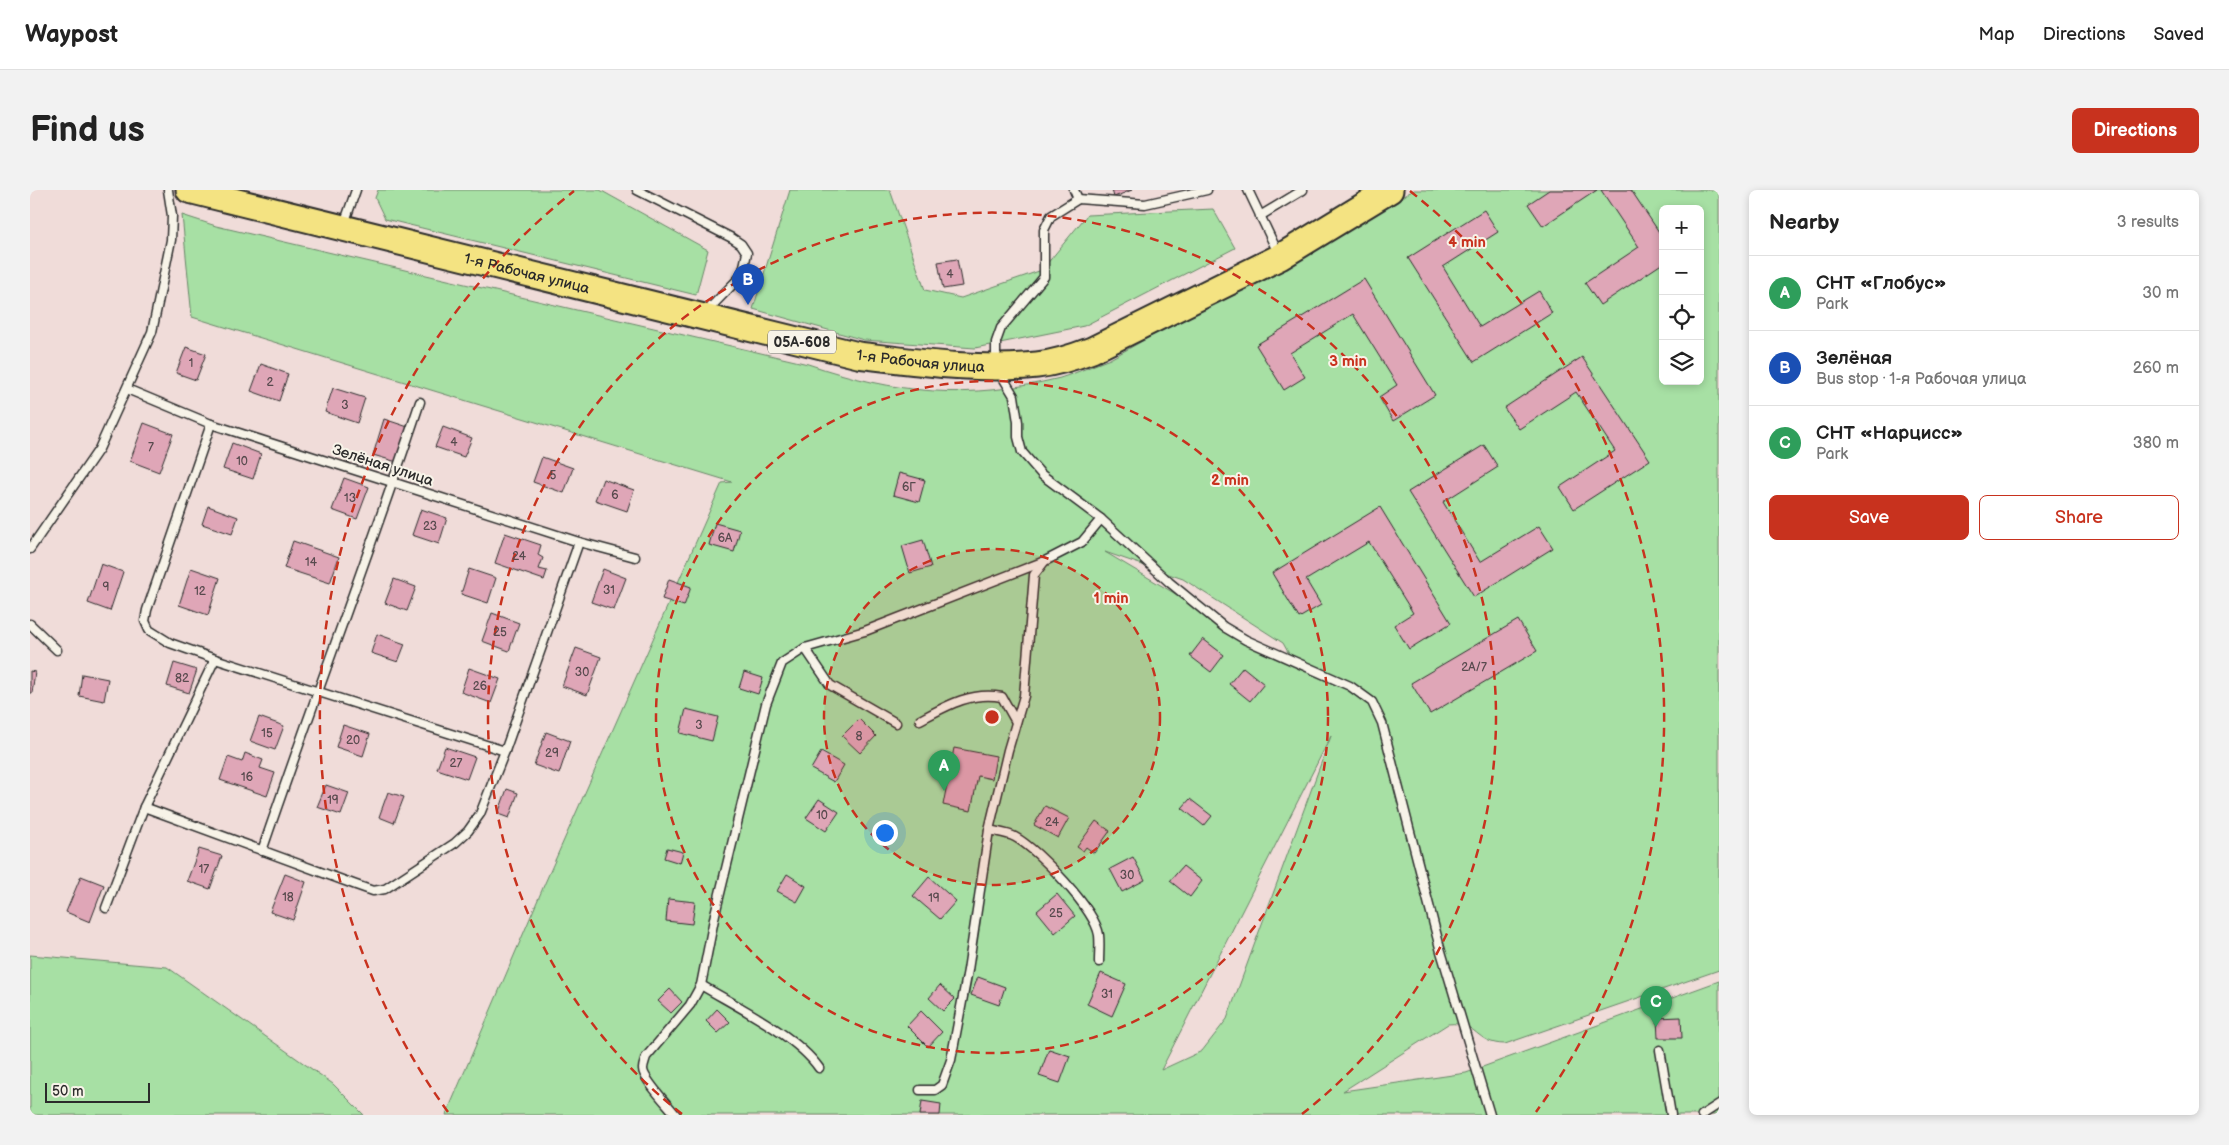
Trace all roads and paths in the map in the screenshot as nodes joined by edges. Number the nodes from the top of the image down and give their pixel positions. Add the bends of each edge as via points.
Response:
1 (168, 190) edge
2 (189, 190) edge
3 (356, 190) edge
4 (637, 190) edge
5 (1074, 190) edge
6 (1207, 190) edge
7 (1248, 190) edge
8 (1303, 190) edge
9 (1390, 190) edge
10 (1078, 199) junction
11 (1260, 216) junction
12 (343, 228) junction
13 (1280, 256) junction
14 (702, 316) junction
15 (996, 366) junction
16 (127, 389) junction
17 (420, 402) dead end
18 (211, 424) junction
19 (393, 482) junction
20 (1101, 519) junction
21 (579, 542) junction
22 (30, 549) edge
23 (634, 557) dead end
24 (1045, 561) junction
25 (30, 624) edge
26 (804, 648) junction
27 (57, 650) dead end
28 (216, 659) junction
29 (317, 689) junction
30 (920, 720) dead end
31 (1016, 722) junction
32 (896, 723) dead end
33 (505, 751) junction
34 (144, 807) junction
35 (989, 830) junction
36 (262, 851) junction
37 (106, 908) dead end
38 (1099, 962) dead end
39 (701, 985) junction
40 (1660, 1050) dead end
41 (819, 1068) dead end
42 (920, 1090) dead end
43 (1719, 1104) edge
44 (676, 1115) edge
45 (1490, 1115) edge
46 (1671, 1115) edge
47 (1702, 1115) edge

1 - 16 lane via 172,216 168,264 152,332
2 - 12 main road, 1-я Рабочая улица / 05А-608
3 - 12 lane
4 - 14 lane via 732,238 746,253 742,275
5 - 10 lane
6 - 10 lane via 1145,204
7 - 11 lane
8 - 11 lane
9 - 13 main road, 1-я Рабочая улица / 05А-608
10 - 15 lane via 1051,216 1044,230 1044,277 1001,328 996,342
11 - 13 lane
12 - 14 main road, 1-я Рабочая улица / 05А-608
13 - 15 main road, 1-я Рабочая улица / 05А-608 via 1092,350 1065,360 1037,365
14 - 15 main road, 1-я Рабочая улица / 05А-608 via 858,355
15 - 20 lane via 1014,396 1022,452 1042,475
16 - 18 lane, Зелёная улица
16 - 22 lane via 99,449
17 - 19 lane
18 - 19 lane, Зелёная улица
18 - 28 lane via 145,621 148,630 158,638
19 - 21 lane, Зелёная улица
19 - 29 lane
20 - 24 lane via 1082,542
20 - 45 lane via 1169,582 1224,626 1246,640 1350,686 1372,702 1382,723 1440,948
21 - 23 lane, Зелёная улица
21 - 33 lane
24 - 26 lane via 865,632
24 - 31 lane via 1034,575 1026,681
25 - 27 lane
26 - 32 lane via 830,685
26 - 39 lane via 782,663 766,704
28 - 29 lane
28 - 34 lane
29 - 33 lane
29 - 36 lane
30 - 31 lane via 958,700 989,694 1002,697
31 - 35 lane
33 - 36 lane via 480,814 468,831 385,889 373,891
34 - 36 lane
34 - 37 lane
35 - 38 lane via 1014,836 1052,866 1094,920 1099,935
35 - 42 lane via 951,1060 942,1085 935,1090
39 - 41 lane via 794,1043
39 - 44 lane via 690,1005 643,1064 642,1071
40 - 46 lane
43 - 47 lane

